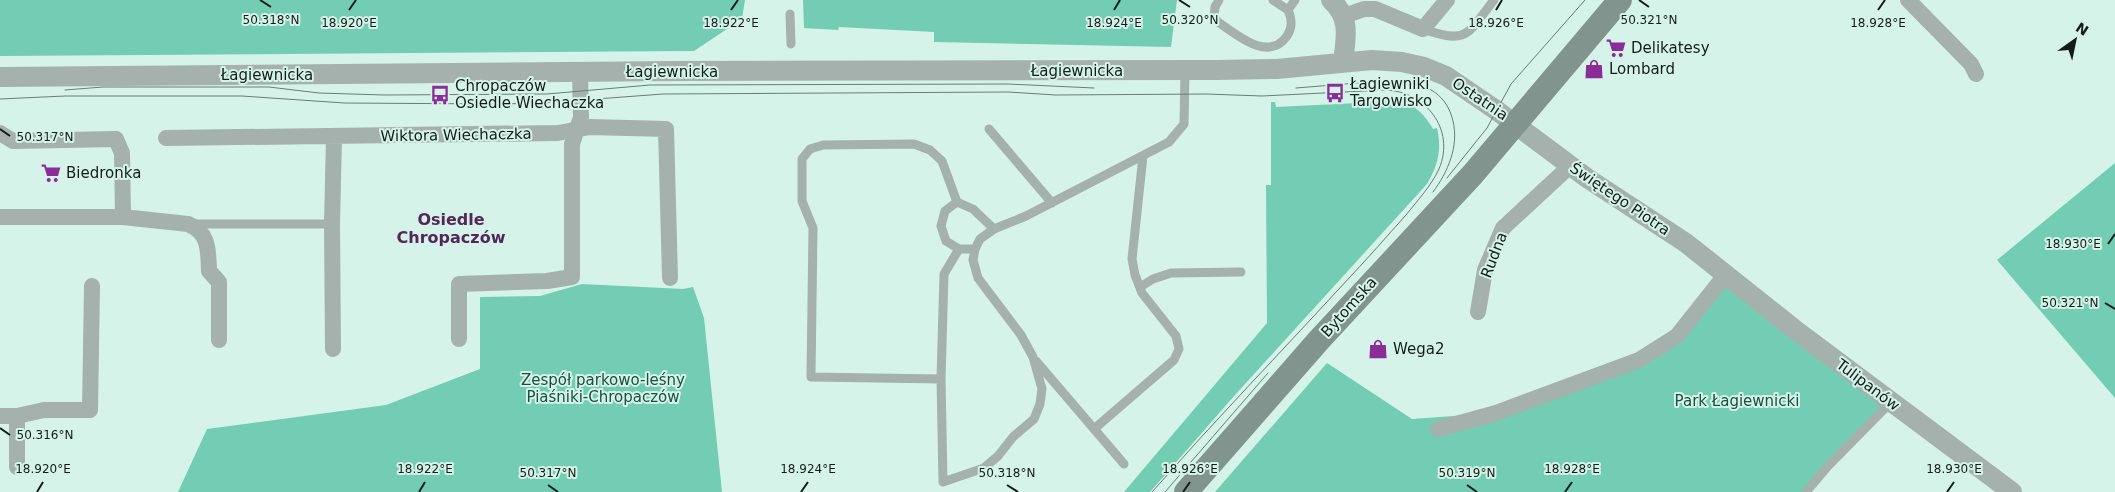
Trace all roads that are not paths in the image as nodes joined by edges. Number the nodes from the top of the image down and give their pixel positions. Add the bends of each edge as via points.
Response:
1 (1219, 0) edge
2 (1273, 0) edge
3 (1295, 0) edge
4 (1331, 0) edge
5 (1447, 0) edge
6 (1494, 0) edge
7 (1620, 0) edge
8 (1908, 0) edge
9 (1288, 10) junction
10 (790, 14) dead end
11 (1344, 16) junction
12 (1423, 29) junction
13 (791, 44) dead end
14 (1343, 62) junction
15 (1186, 70) junction
16 (580, 73) junction
17 (1976, 74) dead end
18 (0, 77) edge
19 (1515, 123) junction
20 (577, 129) junction
21 (989, 129) dead end
22 (0, 133) edge
23 (334, 137) junction
24 (166, 138) dead end
25 (1142, 156) junction
26 (1570, 166) junction
27 (957, 202) junction
28 (1052, 203) junction
29 (123, 216) junction
30 (0, 217) edge
31 (188, 224) junction
32 (332, 224) junction
33 (994, 229) junction
34 (959, 249) junction
35 (975, 249) junction
36 (1241, 272) dead end
37 (1726, 274) junction
38 (670, 278) dead end
39 (92, 286) dead end
40 (1140, 287) junction
41 (1478, 312) dead end
42 (459, 339) dead end
43 (220, 340) dead end
44 (333, 349) dead end
45 (1033, 357) junction
46 (940, 379) junction
47 (1891, 402) junction
48 (0, 416) edge
49 (17, 416) junction
50 (1094, 429) junction
51 (1438, 429) dead end
52 (1124, 464) dead end
53 (17, 467) dead end
54 (1186, 492) edge
55 (1806, 492) edge
56 (2012, 492) edge

1 - 9 lane via 1214,17 1253,45 1278,45 1286,38 1292,19
2 - 9 lane
3 - 9 lane
4 - 11 street
5 - 12 street
6 - 12 lane via 1466,35 1442,36
7 - 19 main road, Bytomska
8 - 17 street via 1971,64
10 - 13 lane
11 - 12 street via 1364,8 1375,9
11 - 14 street
14 - 15 street, Łagiewnicka via 1276,69
14 - 19 street, Ostatnia via 1402,62 1424,67 1465,88
15 - 16 street, Łagiewnicka
15 - 25 lane via 1184,124 1169,142
16 - 18 street, Łagiewnicka
16 - 20 street via 581,117
19 - 26 street, Świętego Piotra
19 - 54 main road, Bytomska via 1473,174 1319,340
20 - 23 street, Wiktora Wiechaczka via 558,133
20 - 38 street, Wiktora Wiechaczka via 666,129
20 - 42 street via 572,144 572,277 547,282 459,284
21 - 28 lane
22 - 29 street via 13,140 116,139 122,153
23 - 24 street, Wiktora Wiechaczka
23 - 32 street
25 - 28 lane
25 - 40 lane via 1132,259
26 - 37 street, Świętego Piotra via 1686,243
26 - 41 street, Rudna via 1503,228 1485,270
27 - 33 lane via 973,209
27 - 34 lane via 945,211 941,226 946,241
27 - 46 lane via 942,161 930,150 914,144 823,145 810,149 802,160 802,201 813,228 811,377
28 - 33 lane
29 - 30 street
29 - 31 street
31 - 32 lane
31 - 43 street via 204,236 209,271 220,282
32 - 44 street
33 - 35 lane via 980,239
34 - 35 lane
34 - 46 lane via 944,274
35 - 45 lane via 973,260 978,278 1021,335
36 - 40 lane via 1171,273
37 - 47 street, Tulipanów
37 - 51 street via 1677,336 1639,360 1496,413
39 - 49 street via 90,410 44,410
40 - 50 lane via 1176,336 1179,349 1174,360
45 - 46 lane via 1042,389 1034,419 1012,437 984,468 943,482
45 - 50 lane
47 - 55 lane
47 - 56 street, Tulipanów
48 - 49 street
49 - 53 street
50 - 52 lane

